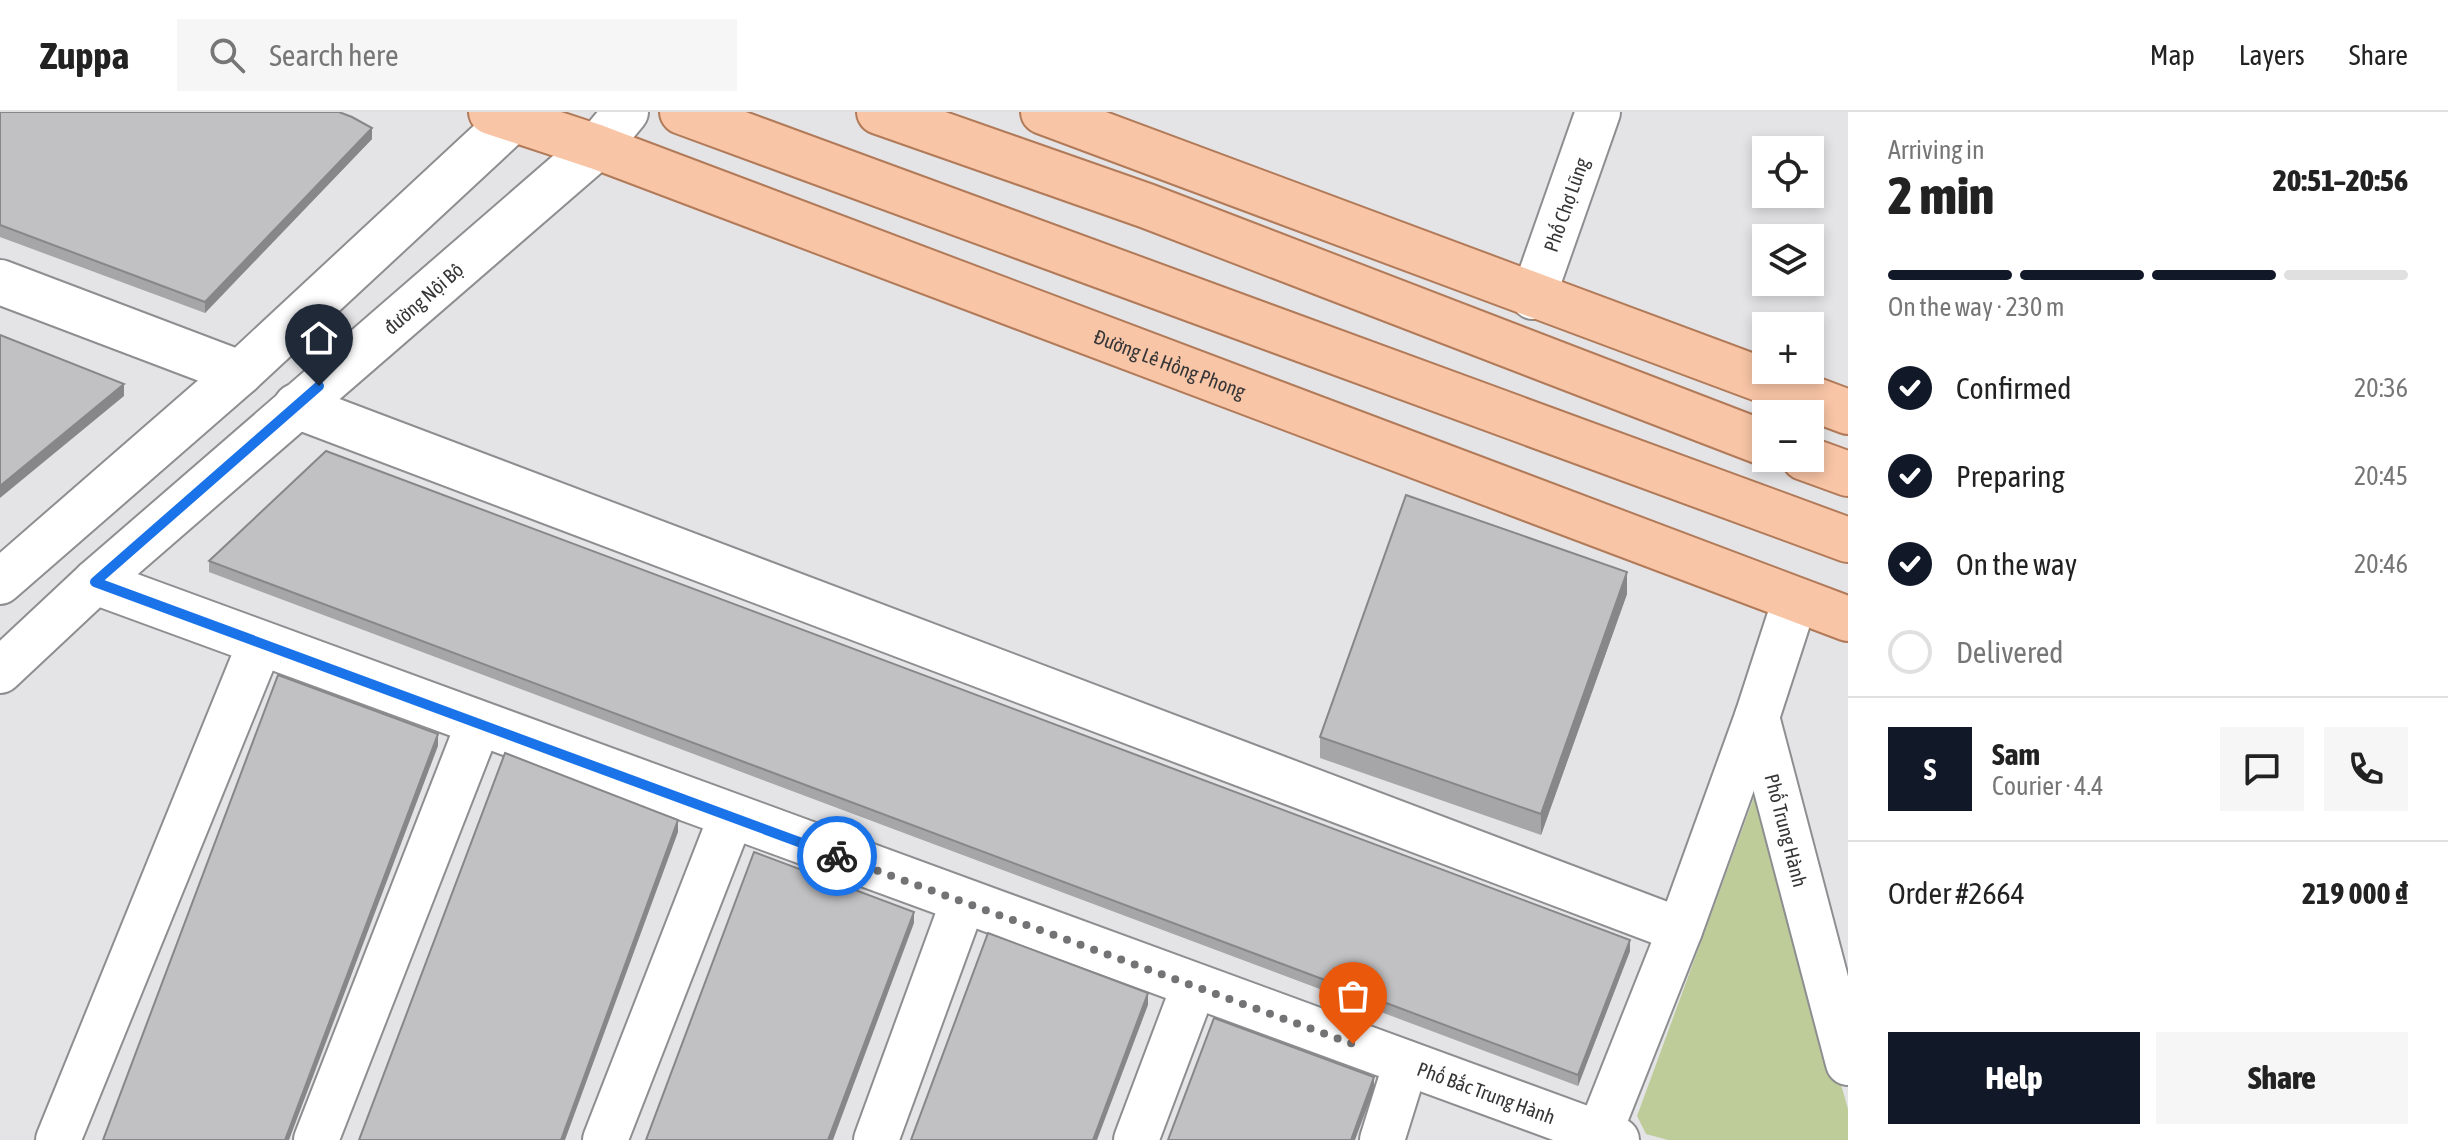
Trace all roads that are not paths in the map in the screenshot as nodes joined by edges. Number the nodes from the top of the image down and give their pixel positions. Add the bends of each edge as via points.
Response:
1 (626, 112) edge
2 (682, 112) edge
3 (879, 112) edge
4 (1043, 112) edge
5 (1598, 112) edge
6 (508, 115) edge
7 (597, 147) junction
8 (0, 282) edge
9 (1533, 297) junction
10 (240, 373) junction
11 (296, 406) junction
12 (1848, 412) edge
13 (1752, 439) edge
14 (1824, 465) edge
15 (1848, 474) edge
16 (1848, 540) edge
17 (5, 570) edge
18 (95, 582) junction
19 (1795, 600) junction
20 (1848, 619) edge
21 (259, 646) junction
22 (0, 671) edge
23 (1757, 717) junction
24 (478, 725) junction
25 (731, 817) junction
26 (963, 902) junction
27 (1680, 930) junction
28 (1194, 986) junction
29 (1406, 1063) junction
30 (1848, 1063) edge
31 (1608, 1137) edge
32 (58, 1140) edge
33 (316, 1140) edge
34 (605, 1140) edge
35 (876, 1140) edge
36 (1136, 1140) edge
37 (1382, 1140) edge

1 - 7 street, đường Nội Bộ
2 - 16 main road
3 - 13 main road via 1147,206
4 - 9 main road
5 - 9 street, Phố Chợ Lũng
6 - 7 main road, Đường Lê Hồng Phong
6 - 10 street
7 - 11 street, đường Nội Bộ
7 - 19 main road, Đường Lê Hồng Phong
8 - 10 street
9 - 12 main road
10 - 17 street
11 - 18 street, đường Nội Bộ
11 - 27 street
14 - 15 main road
18 - 21 street, Phố Bắc Trung Hành
18 - 22 street, đường Nội Bộ
19 - 20 main road, Đường Lê Hồng Phong
19 - 23 street
21 - 24 street, Phố Bắc Trung Hành
21 - 32 street
23 - 27 street
23 - 30 street, Phố Trung Hành
24 - 25 street, Phố Bắc Trung Hành
24 - 33 street
25 - 26 street, Phố Bắc Trung Hành
25 - 34 street
26 - 28 street, Phố Bắc Trung Hành
26 - 35 street
27 - 31 street
28 - 29 street, Phố Bắc Trung Hành
28 - 36 street
29 - 31 street, Phố Bắc Trung Hành
29 - 37 street

